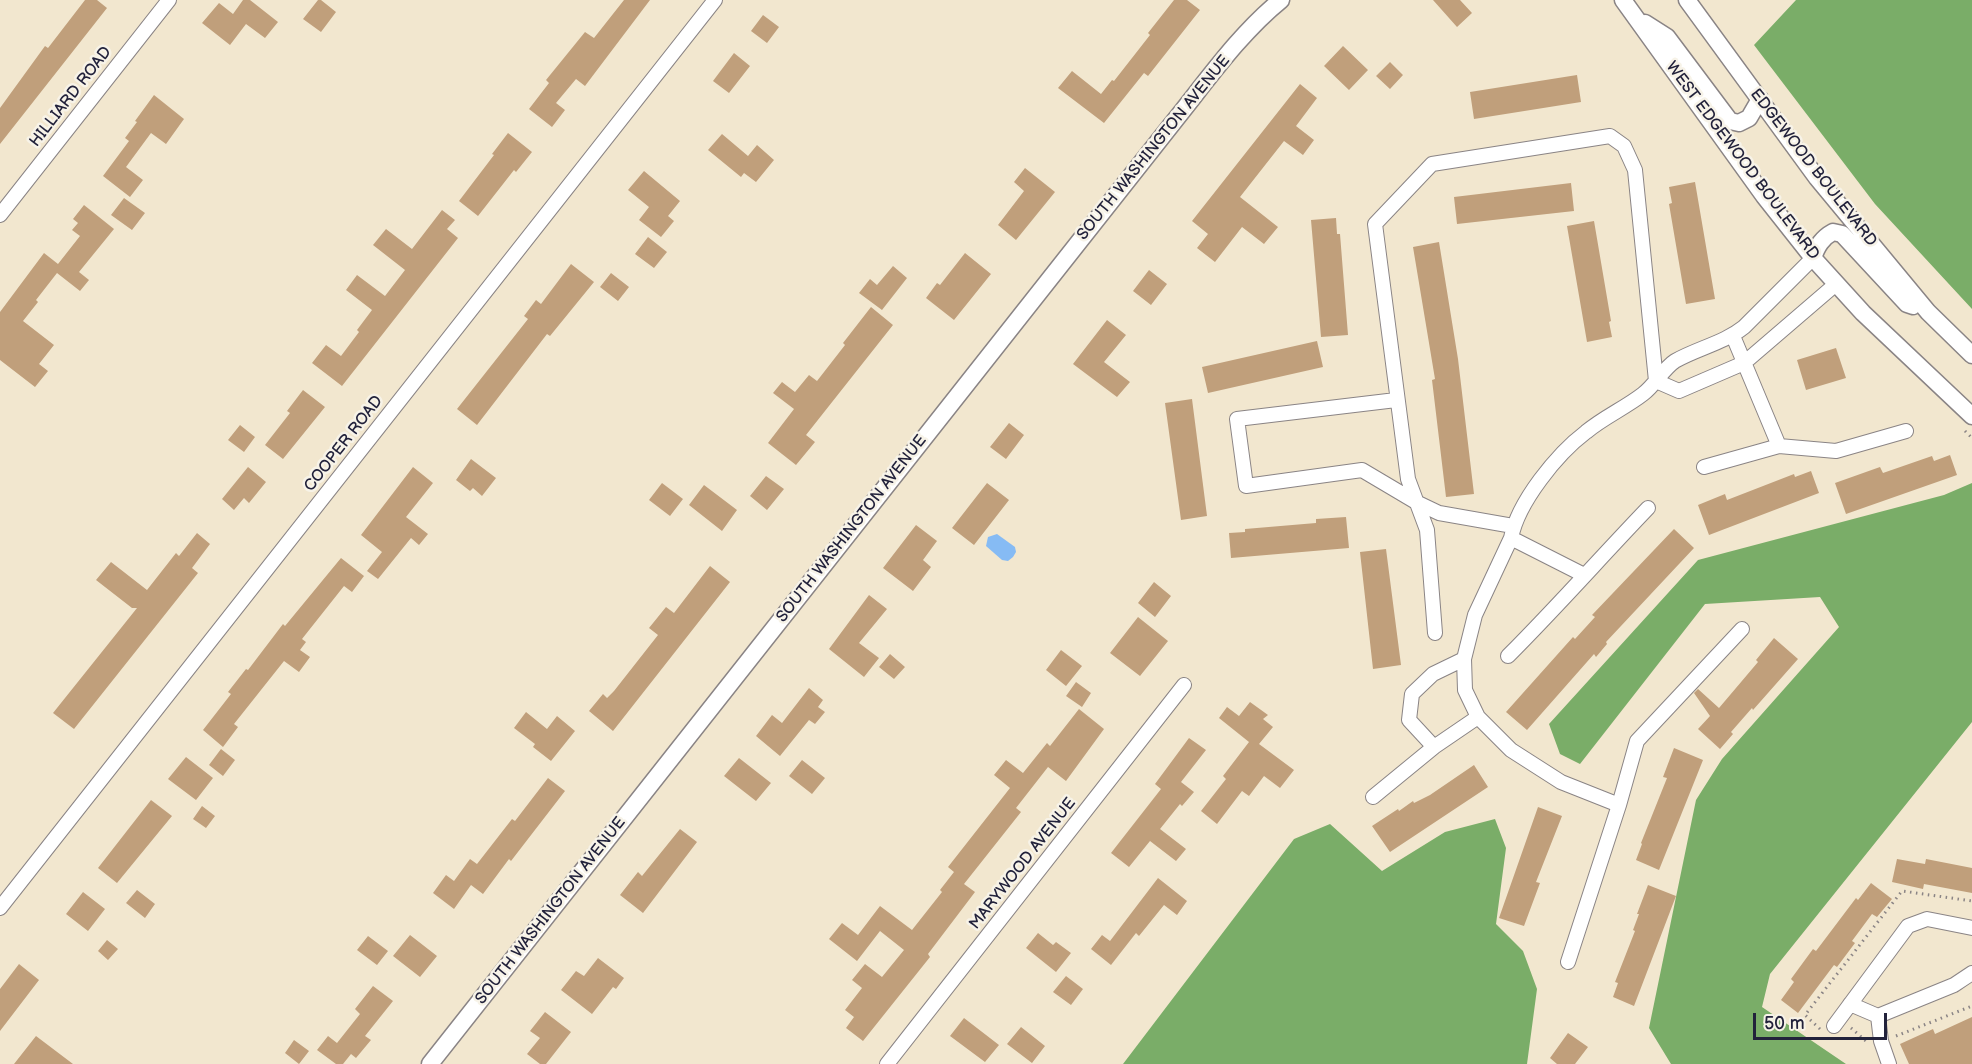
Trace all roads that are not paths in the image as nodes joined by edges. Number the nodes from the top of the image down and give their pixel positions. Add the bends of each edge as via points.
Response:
1 (169, 0) edge
2 (715, 0) edge
3 (1281, 0) edge
4 (1623, 0) edge
5 (1687, 0) edge
6 (1636, 18) junction
7 (1760, 99) junction
8 (0, 215) edge
9 (1813, 258) junction
10 (1836, 284) junction
11 (1928, 312) junction
12 (1733, 336) junction
13 (1972, 355) edge
14 (1744, 363) junction
15 (1656, 381) junction
16 (1396, 400) junction
17 (1969, 411) edge
18 (1906, 431) dead end
19 (1779, 446) junction
20 (1704, 467) dead end
21 (1416, 502) junction
22 (1648, 508) dead end
23 (1512, 532) junction
24 (1584, 575) junction
25 (1742, 628) dead end
26 (1435, 633) dead end
27 (1508, 656) dead end
28 (1464, 659) junction
29 (1184, 685) dead end
30 (1478, 717) junction
31 (1434, 747) junction
32 (1373, 797) dead end
33 (1619, 805) junction
34 (0, 908) edge
35 (1972, 927) edge
36 (1569, 962) dead end
37 (1972, 974) edge
38 (1850, 1004) junction
39 (1878, 1016) junction
40 (1834, 1026) dead end
41 (430, 1064) edge
42 (887, 1064) edge
43 (1889, 1064) edge

1 - 8 street, HILLIARD ROAD
2 - 34 street, COOPER ROAD
3 - 41 street, SOUTH WASHINGTON AVENUE via 1227,56 1186,107
4 - 6 street, WEST EDGEWOOD BOULEVARD
5 - 7 street, EDGEWOOD BOULEVARD
6 - 7 street via 1667,37 1730,121 1739,123 1749,118
6 - 9 street, WEST EDGEWOOD BOULEVARD
7 - 11 street, EDGEWOOD BOULEVARD via 1817,178
9 - 10 street, WEST EDGEWOOD BOULEVARD
9 - 11 street via 1824,237 1833,232 1842,234 1907,304
9 - 12 street
10 - 14 street
10 - 17 street, WEST EDGEWOOD BOULEVARD
11 - 13 street, EDGEWOOD BOULEVARD
12 - 14 street
12 - 15 street via 1673,362
14 - 15 street via 1679,391
14 - 19 street
15 - 16 street via 1635,170 1624,146 1610,136 1432,164 1375,224
15 - 23 street via 1586,431 1556,459 1537,484
16 - 21 street via 1408,479
16 - 21 street via 1237,419 1246,486 1362,470
18 - 19 street via 1836,451
19 - 20 street
21 - 23 street via 1440,513
21 - 26 street via 1427,530
22 - 24 street
23 - 24 street
23 - 28 street via 1475,615
24 - 27 street
25 - 33 street via 1637,741
28 - 30 street via 1465,690
28 - 31 street via 1433,674 1412,694 1408,720
29 - 42 street, MARYWOOD AVENUE
30 - 31 street
30 - 33 street via 1511,750 1561,782
31 - 32 street
33 - 36 street
35 - 38 street via 1927,919 1908,926
37 - 39 street
38 - 39 street
38 - 40 street
39 - 43 street

